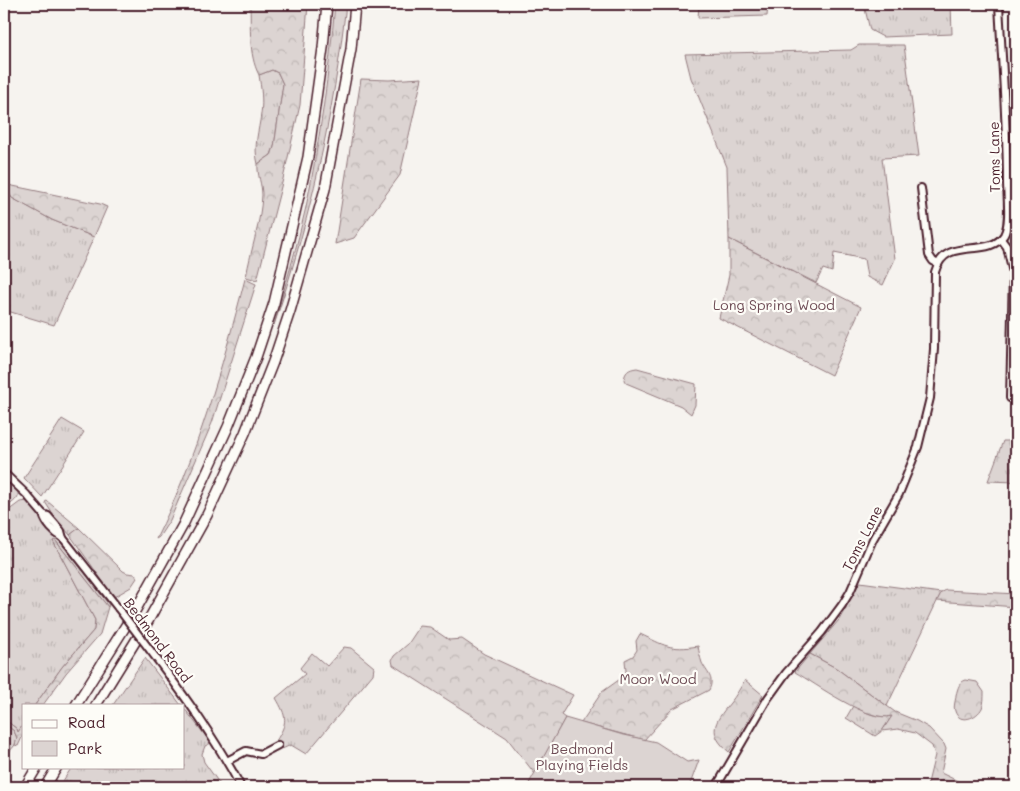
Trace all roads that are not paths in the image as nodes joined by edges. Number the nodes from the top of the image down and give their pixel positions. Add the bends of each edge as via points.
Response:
1 (327, 4) edge
2 (355, 4) edge
3 (999, 4) edge
4 (921, 188) dead end
5 (1016, 206) edge
6 (1008, 207) junction
7 (1001, 239) junction
8 (938, 264) junction
9 (1010, 398) dead end
10 (4, 473) edge
11 (77, 704) edge
12 (97, 704) edge
13 (278, 745) dead end
14 (227, 761) junction
15 (36, 768) edge
16 (56, 768) edge
17 (25, 787) edge
18 (45, 787) edge
19 (241, 787) edge
20 (716, 787) edge

1 - 11 highway via 308,157 274,304 256,357 183,524 135,611
2 - 12 highway via 351,49 325,189 272,362 245,432 207,515 148,621
3 - 6 street, Toms Lane
4 - 8 street via 929,255
5 - 6 street
6 - 7 street, Toms Lane via 1006,228
7 - 8 street via 988,246 950,252
7 - 9 street via 1007,247 1013,273
8 - 20 street, Toms Lane via 935,272 930,398 918,447 899,494 873,539 842,606 768,698
10 - 14 street, Bedmond Road, bridge via 61,532 202,720
13 - 14 street via 261,754 246,751
14 - 19 street, Bedmond Road
15 - 17 highway
16 - 18 highway

